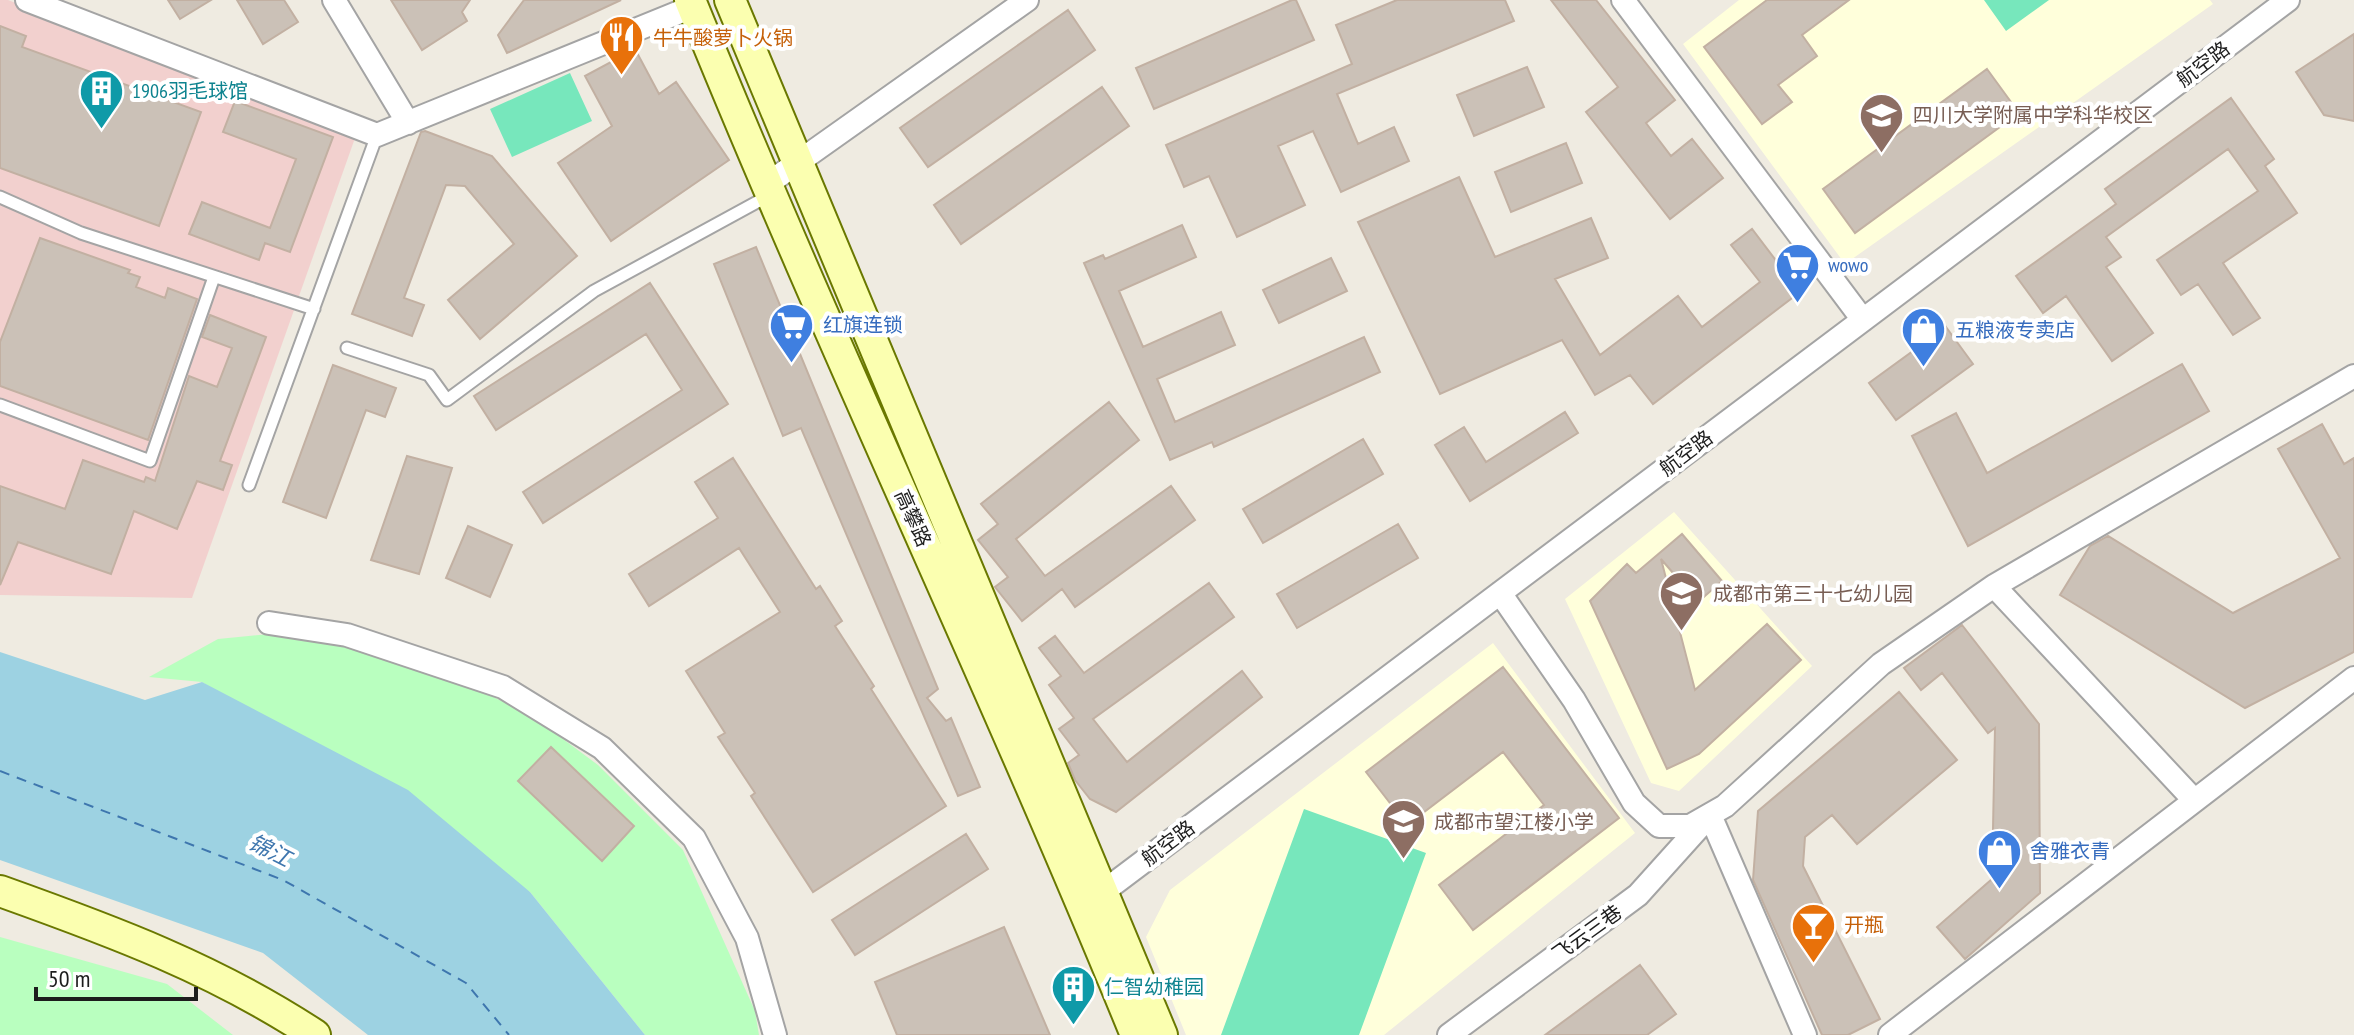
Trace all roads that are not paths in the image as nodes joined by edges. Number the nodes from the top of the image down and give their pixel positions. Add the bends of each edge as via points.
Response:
1 (27, 0) edge
2 (334, 0) edge
3 (730, 0) edge
4 (1027, 0) edge
5 (1623, 0) edge
6 (2288, 0) edge
7 (691, 3) edge
8 (408, 123) junction
9 (377, 135) junction
10 (795, 164) junction
11 (768, 190) junction
12 (0, 197) edge
13 (214, 277) junction
14 (314, 309) junction
15 (1863, 320) junction
16 (347, 348) dead end
17 (2354, 376) edge
18 (0, 405) edge
19 (249, 485) dead end
20 (1994, 586) junction
21 (1500, 593) junction
22 (269, 623) dead end
23 (2354, 678) edge
24 (2194, 800) junction
25 (1710, 815) junction
26 (0, 891) edge
27 (1093, 899) junction
28 (766, 1007) junction
29 (315, 1035) edge
30 (769, 1035) edge
31 (775, 1035) edge
32 (1136, 1035) edge
33 (1162, 1035) edge
34 (1449, 1035) edge
35 (1805, 1035) edge
36 (1890, 1035) edge

1 - 9 street
2 - 8 street
3 - 10 main road, 高攀路
4 - 10 street
5 - 15 street
6 - 15 street, 航空路
7 - 8 street
7 - 11 main road, 高攀路
8 - 9 street
9 - 14 lane
10 - 11 street
10 - 27 main road, 高攀路
11 - 16 lane via 594,291 447,400 429,375
11 - 27 main road, 高攀路
12 - 13 lane via 81,233
13 - 14 lane
13 - 18 lane via 150,461
14 - 19 lane
15 - 21 street, 航空路
17 - 20 street
20 - 24 street
20 - 25 street via 1881,664
21 - 25 street via 1574,700 1634,803 1659,826 1690,826
21 - 27 street, 航空路
22 - 28 street via 347,635 503,687 602,748 694,838 747,938
23 - 24 street
24 - 36 street
25 - 34 street, 飞云三巷 via 1638,895
25 - 35 street
26 - 29 main road via 133,938 221,977
27 - 32 main road, 高攀路
27 - 33 main road, 高攀路
28 - 30 street
28 - 31 street

